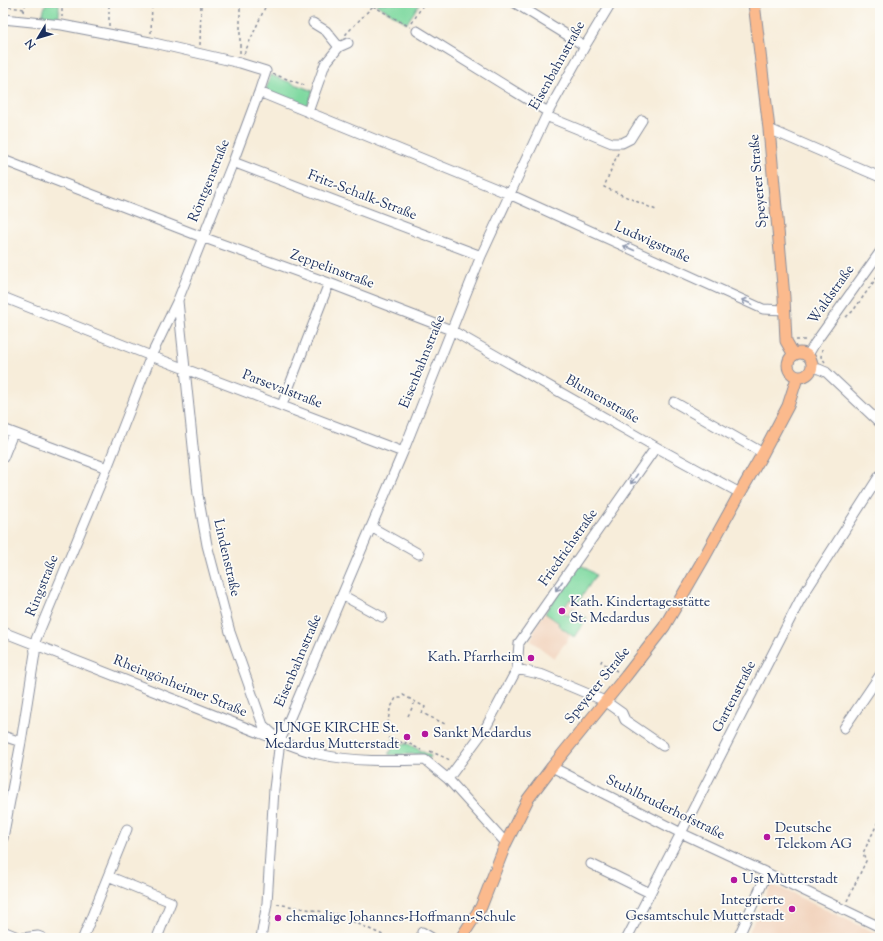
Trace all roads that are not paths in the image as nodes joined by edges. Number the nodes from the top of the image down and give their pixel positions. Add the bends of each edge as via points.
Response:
1 (515, 3) edge
2 (611, 3) edge
3 (754, 3) edge
4 (3, 19) edge
5 (313, 23) dead end
6 (414, 29) road end
7 (348, 43) road end
8 (585, 46) junction
9 (339, 47) junction
10 (259, 92) junction
11 (308, 112) junction
12 (547, 114) junction
13 (642, 120) dead end
14 (769, 129) junction
15 (3, 160) edge
16 (233, 162) junction
17 (880, 177) edge
18 (509, 194) junction
19 (202, 237) junction
20 (880, 252) edge
21 (481, 256) junction
22 (329, 283) junction
23 (3, 298) edge
24 (178, 300) junction
25 (785, 310) junction
26 (451, 330) junction
27 (794, 355) junction
28 (808, 355) junction
29 (151, 356) junction
30 (813, 368) junction
31 (185, 369) junction
32 (797, 378) junction
33 (674, 402) dead end
34 (282, 405) junction
35 (880, 424) edge
36 (3, 429) edge
37 (13, 433) junction
38 (656, 447) junction
39 (403, 452) junction
40 (763, 454) junction
41 (3, 458) edge
42 (107, 468) junction
43 (880, 475) edge
44 (740, 493) junction
45 (371, 527) junction
46 (419, 554) dead end
47 (342, 595) junction
48 (382, 617) dead end
49 (3, 632) edge
50 (34, 644) junction
51 (517, 669) junction
52 (878, 681) edge
53 (605, 701) junction
54 (844, 728) dead end
55 (3, 736) edge
56 (21, 742) junction
57 (280, 742) junction
58 (663, 746) dead end
59 (552, 767) junction
60 (448, 779) junction
61 (127, 829) dead end
62 (682, 833) junction
63 (3, 838) edge
64 (506, 843) junction
65 (591, 864) dead end
66 (767, 873) junction
67 (108, 876) junction
68 (650, 893) junction
69 (880, 927) edge
70 (3, 931) edge
71 (422, 932) dead end
72 (21, 938) edge
73 (43, 938) edge
74 (83, 938) edge
75 (157, 938) edge
76 (261, 938) edge
77 (432, 938) edge
78 (461, 938) edge
79 (627, 938) edge
80 (739, 938) edge

1 - 8 street
2 - 8 street, Eisenbahnstraße
3 - 14 main road, Speyerer Straße
4 - 10 street, Röntgenstraße via 62,25 240,63 266,71
5 - 9 street via 326,31
6 - 12 street
7 - 9 street
8 - 12 street, Eisenbahnstraße
9 - 11 street via 325,64
10 - 11 street, Ludwigstraße
10 - 16 street, Röntgenstraße
11 - 18 street, Ludwigstraße
12 - 13 street via 612,143 622,144 630,139
12 - 18 street, Eisenbahnstraße
14 - 17 street
14 - 25 main road, Speyerer Straße
15 - 19 street, Zeppelinstraße
16 - 19 street, Röntgenstraße
16 - 21 street, Fritz-Schalk-Straße
18 - 21 street, Eisenbahnstraße
25 -> 18 street, Ludwigstraße via 763,309
19 - 22 street, Zeppelinstraße
19 - 24 street, Röntgenstraße
20 - 28 street, Waldstraße via 818,346
21 - 26 street, Eisenbahnstraße
22 - 26 street, Zeppelinstraße
22 - 34 street
23 - 29 street, Parsevalstraße
24 - 29 street, Röntgenstraße
24 - 31 street, Lindenstraße
25 - 27 main road, Speyerer Straße via 786,341
26 - 38 street, Blumenstraße
26 - 39 street, Eisenbahnstraße
27 - 28 main road
27 - 32 main road via 790,358 788,369
28 - 30 main road
29 - 31 street, Parsevalstraße
29 - 42 street, Ringstraße
30 - 32 main road via 808,376
30 - 35 street via 826,372
31 - 34 street, Parsevalstraße
31 - 57 street, Lindenstraße via 198,495 207,545 230,632 263,725
32 - 40 main road, Speyerer Straße via 788,406
33 - 40 street
34 - 39 street, Parsevalstraße
36 - 37 street
37 - 41 street
37 - 42 street
38 - 44 street, Blumenstraße
38 -> 51 street, Friedrichstraße via 519,643
39 - 45 street, Eisenbahnstraße
40 - 44 main road, Speyerer Straße
42 - 50 street, Ringstraße
43 - 62 street, Gartenstraße via 800,600
44 - 53 main road, Speyerer Straße via 664,627
45 - 46 street
45 - 47 street, Eisenbahnstraße
47 - 48 street
47 - 57 street, Eisenbahnstraße
49 - 50 street, Rheingönheimer Straße
50 - 56 street, Ringstraße via 35,653
50 - 57 street, Rheingönheimer Straße
51 - 53 street via 543,675
51 - 60 street via 485,729
52 - 54 street
53 - 58 street via 622,713 625,720
53 - 59 main road, Speyerer Straße
55 - 56 street
56 - 63 street, Ringstraße
57 - 60 street, Rheingönheimer Straße via 340,758 385,761 430,759
57 - 76 street, Eisenbahnstraße via 274,788 267,903
59 - 62 street, Stuhlbruderhofstraße
59 - 64 main road, Speyerer Straße via 528,799
60 - 64 street
61 - 67 street
62 - 66 street, Stuhlbruderhofstraße
62 - 68 street, Gartenstraße
64 - 78 main road, Speyerer Straße via 481,907
65 - 68 street
66 - 69 street, Stuhlbruderhofstraße
66 - 80 street
67 - 74 street
67 - 75 street via 171,902
68 - 79 street, Gartenstraße
70 - 72 street
71 - 77 street
72 - 73 street

